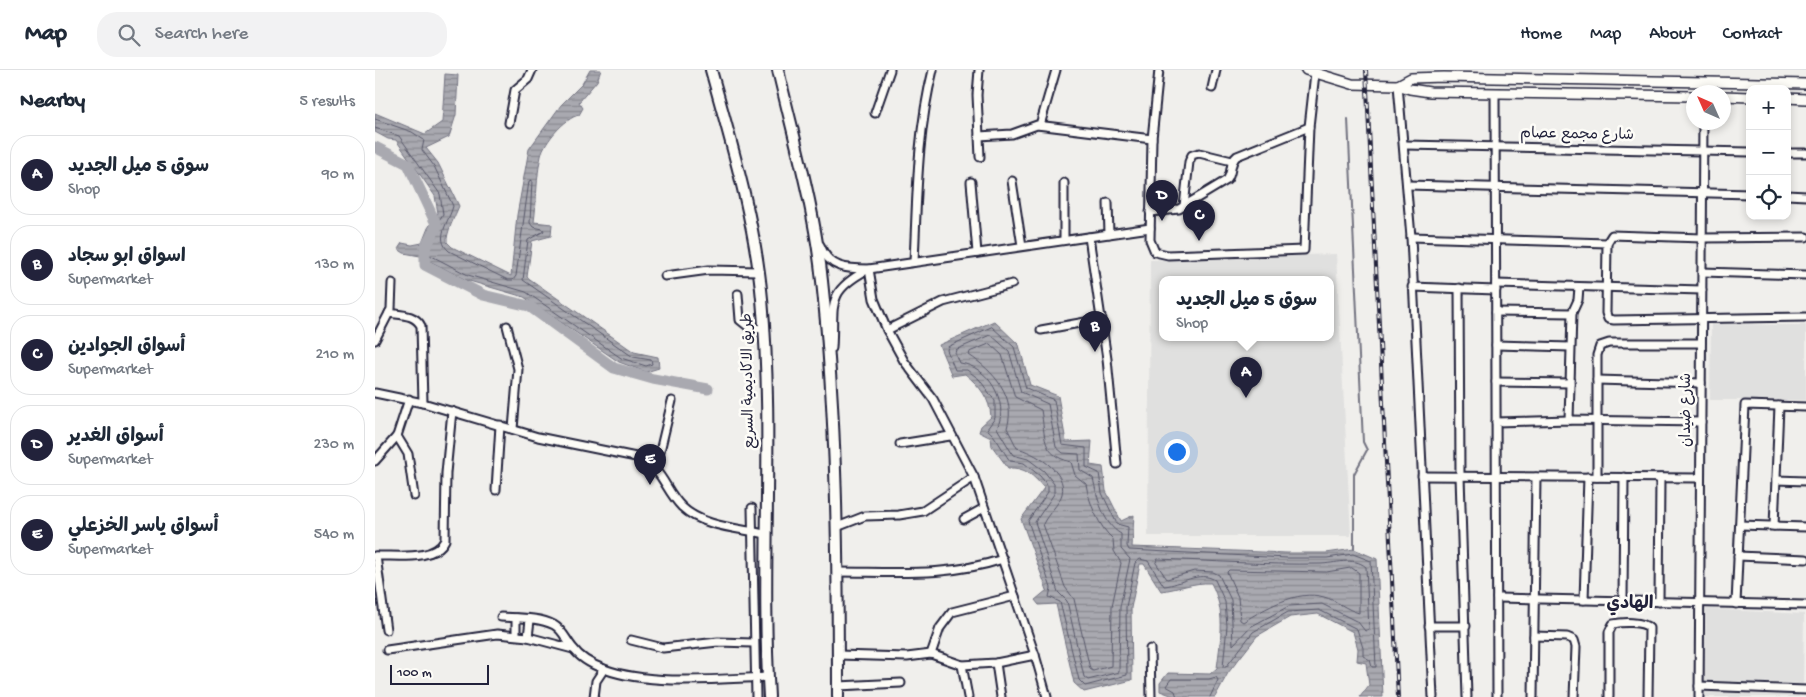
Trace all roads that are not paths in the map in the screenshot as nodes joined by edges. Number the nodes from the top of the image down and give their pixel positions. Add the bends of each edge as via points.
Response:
1 (532, 70) edge
2 (711, 70) edge
3 (778, 70) edge
4 (890, 70) edge
5 (933, 70) edge
6 (979, 70) edge
7 (1056, 70) edge
8 (1159, 70) edge
9 (1216, 70) edge
10 (1311, 72) edge
11 (1806, 84) edge
12 (1398, 85) junction
13 (1212, 88) dead end
14 (1495, 94) junction
15 (1686, 96) edge
16 (1731, 96) edge
17 (1746, 97) edge
18 (1791, 98) edge
19 (1806, 99) edge
20 (875, 113) dead end
21 (509, 124) dead end
22 (1040, 125) junction
23 (1309, 127) junction
24 (1703, 130) edge
25 (979, 136) junction
26 (1152, 139) junction
27 (1405, 145) junction
28 (1495, 148) junction
29 (1703, 151) junction
30 (1746, 152) edge
31 (1791, 153) edge
32 (1806, 153) edge
33 (980, 157) dead end
34 (1233, 161) junction
35 (1012, 181) dead end
36 (971, 182) dead end
37 (1064, 183) dead end
38 (1407, 185) junction
39 (1495, 188) junction
40 (1702, 193) junction
41 (1746, 194) edge
42 (1791, 195) edge
43 (1806, 196) edge
44 (1108, 203) dead end
45 (1184, 206) junction
46 (1150, 212) junction
47 (810, 214) junction
48 (1150, 228) junction
49 (1109, 234) junction
50 (1089, 237) junction
51 (1411, 237) junction
52 (1806, 237) edge
53 (1702, 238) junction
54 (1495, 239) junction
55 (1064, 240) junction
56 (1607, 243) junction
57 (1023, 246) junction
58 (977, 253) junction
59 (914, 262) junction
60 (869, 269) junction
61 (759, 271) junction
62 (1702, 272) junction
63 (1806, 275) edge
64 (665, 276) dead end
65 (392, 283) dead end
66 (1012, 284) dead end
67 (1412, 287) junction
68 (1496, 287) junction
69 (1579, 287) junction
70 (1459, 288) junction
71 (1608, 288) junction
72 (1702, 290) junction
73 (738, 294) dead end
74 (1496, 312) junction
75 (389, 313) junction
76 (1572, 313) junction
77 (1806, 317) edge
78 (1701, 318) junction
79 (1102, 319) junction
80 (507, 326) dead end
81 (764, 329) junction
82 (887, 330) junction
83 (1041, 330) dead end
84 (375, 340) edge
85 (1701, 343) junction
86 (1496, 345) junction
87 (1570, 347) junction
88 (831, 379) junction
89 (1597, 380) junction
90 (1496, 382) junction
91 (1570, 383) junction
92 (1701, 383) junction
93 (375, 393) edge
94 (409, 399) junction
95 (672, 401) dead end
96 (423, 403) junction
97 (1779, 406) junction
98 (1806, 407) edge
99 (452, 411) junction
100 (1569, 420) junction
101 (1597, 421) junction
102 (1496, 422) junction
103 (1701, 422) junction
104 (500, 425) junction
105 (513, 428) junction
106 (397, 436) junction
107 (950, 436) junction
108 (900, 444) dead end
109 (375, 461) edge
110 (1117, 464) dead end
111 (656, 468) junction
112 (1422, 476) junction
113 (1461, 476) junction
114 (1497, 476) junction
115 (974, 477) junction
116 (1536, 477) junction
117 (1588, 477) junction
118 (1597, 477) junction
119 (1624, 477) junction
120 (1660, 478) junction
121 (1700, 478) junction
122 (1776, 480) junction
123 (1806, 481) edge
124 (496, 490) dead end
125 (414, 496) dead end
126 (752, 508) dead end
127 (983, 508) junction
128 (963, 519) dead end
129 (1740, 525) junction
130 (1774, 526) junction
131 (837, 527) junction
132 (1806, 527) edge
133 (752, 531) junction
134 (765, 534) junction
135 (375, 556) edge
136 (1738, 556) junction
137 (1003, 559) junction
138 (1806, 559) edge
139 (837, 572) junction
140 (1015, 596) junction
141 (1497, 598) junction
142 (1535, 599) junction
143 (1585, 600) junction
144 (1623, 601) junction
145 (1659, 602) junction
146 (1700, 603) junction
147 (1736, 604) junction
148 (1806, 605) edge
149 (501, 617) dead end
150 (516, 618) junction
151 (531, 620) junction
152 (1429, 626) junction
153 (1466, 626) junction
154 (385, 630) dead end
155 (515, 636) junction
156 (1535, 636) junction
157 (528, 637) junction
158 (631, 640) dead end
159 (753, 643) junction
160 (573, 649) junction
161 (1150, 649) dead end
162 (387, 650) dead end
163 (931, 654) junction
164 (838, 655) junction
165 (1035, 656) junction
166 (996, 663) junction
167 (962, 666) junction
168 (604, 669) junction
169 (767, 677) junction
170 (755, 678) junction
171 (901, 683) dead end
172 (1699, 686) junction
173 (1806, 690) edge
174 (838, 692) edge
175 (594, 697) edge
176 (756, 697) edge
177 (769, 697) edge
178 (967, 697) edge
179 (1001, 697) edge
180 (1047, 697) edge
181 (1151, 697) edge
182 (1433, 697) edge
183 (1467, 697) edge
184 (1497, 697) edge
185 (1533, 697) edge
186 (1574, 697) edge
187 (1609, 697) edge
188 (1648, 697) edge
189 (1699, 697) edge

1 - 21 street via 527,80 515,90
2 - 61 highway, طريق الاكاديمية السريع via 746,198
3 - 47 highway
4 - 20 street
5 - 59 street via 918,161
6 - 25 street
7 - 22 street
8 - 26 street
9 - 13 street
10 - 12 main road via 1352,84
10 - 23 street
11 - 12 main road via 1444,77 1411,78
12 - 14 main road via 1430,92
12 - 27 street
14 - 15 main road
14 - 28 street
16 - 17 main road
18 - 19 main road
22 - 25 street via 1012,134
22 - 26 street
23 - 34 street via 1237,156
23 - 48 street via 1304,250 1161,255 1151,246
24 - 29 street, شارع ضيدان
25 - 33 street
26 - 46 street
27 - 28 street, شارع مجمع عصام
27 - 38 street
28 - 29 street, شارع مجمع عصام
28 - 39 street
29 - 30 street, شارع مجمع عصام
29 - 40 street, شارع ضيدان
31 - 32 street
34 - 45 street via 1227,180
34 - 45 street via 1192,155
35 - 57 street
36 - 58 street
37 - 55 street
38 - 39 street
38 - 51 street
39 - 40 street
39 - 54 street
40 - 41 street
40 - 53 street, شارع ضيدان
42 - 43 street
44 - 49 street
45 - 46 street
46 - 48 street
47 - 60 street via 822,250 832,264
47 - 88 highway via 822,280
48 - 49 street
49 - 50 street
50 - 55 street
50 - 79 street
51 - 54 street
51 - 67 street
52 - 53 street
53 - 56 street via 1614,235
53 - 62 street, شارع ضيدان
54 - 56 street
54 - 68 street
55 - 57 street
56 - 71 street
57 - 58 street
58 - 59 street
59 - 60 street
60 - 82 street via 874,299
60 - 88 street via 843,285 835,296
61 - 64 street via 709,270
61 - 81 highway, طريق الاكاديمية السريع
62 - 63 street
62 - 72 street, شارع ضيدان
65 - 75 street
66 - 82 street via 943,302
67 - 70 street
67 - 112 street
68 - 69 street
68 - 70 street
68 - 74 street
69 - 71 street
69 - 76 street
70 - 113 street
71 - 72 street
71 - 78 street via 1607,316 1611,320
72 - 78 street, شارع ضيدان
73 - 81 street via 740,320 750,328
74 - 76 street
74 - 86 street
75 - 84 street
75 - 96 street via 415,318 421,326
76 - 87 street
77 - 78 street
78 - 85 street, شارع ضيدان
79 - 83 street
79 - 110 street
80 - 105 street via 518,369
81 - 134 highway, طريق الاكاديمية السريع via 767,361
82 - 107 street via 904,361 933,399
85 - 89 street via 1604,343 1597,350
85 - 92 street, شارع ضيدان
86 - 87 street
86 - 90 street
87 - 91 street
88 - 131 highway
89 - 92 street
89 - 101 street
90 - 91 street
90 - 102 street
91 - 100 street
92 - 103 street, شارع ضيدان
93 - 94 street
94 - 96 street
94 - 106 street
95 - 111 street
96 - 99 street
97 - 98 street
97 - 122 street
97 - 129 street via 1745,405
99 - 104 street
99 - 135 street via 446,473 445,540 435,552 428,554
100 - 101 street
100 - 102 street
101 - 103 street
101 - 118 street
102 - 114 street
103 - 121 street, شارع ضيدان
104 - 105 street
104 - 124 street
105 - 111 street via 556,441 636,457
106 - 109 street
106 - 125 street via 409,454
107 - 108 street
107 - 115 street
111 - 133 street via 673,495 693,515
112 - 113 street
112 - 152 street
113 - 114 street
113 - 153 street
114 - 116 street
114 - 141 street
115 - 127 street
115 - 131 street via 923,511 865,516
116 - 117 street
116 - 142 street
117 - 118 street
117 - 143 street
118 - 119 street
119 - 120 street
119 - 144 street
120 - 121 street
120 - 145 street
121 - 146 street, شارع ضيدان
122 - 123 street
122 - 130 street
126 - 133 street
127 - 128 street
127 - 137 street
129 - 130 street
129 - 136 street
130 - 132 street
131 - 139 highway
133 - 134 street
133 - 159 street
134 - 169 highway, طريق الاكاديمية السريع
135 - 154 street
136 - 138 street
136 - 147 street
137 - 139 street via 969,569 933,572
137 - 140 street
139 - 164 highway
140 - 163 street via 952,612 940,628
140 - 165 street
141 - 142 street
141 - 184 street
142 - 143 street
142 - 156 street
143 - 144 street
144 - 145 street
145 - 146 street
146 - 147 street
146 - 172 street, شارع ضيدان
147 - 148 street
149 - 150 street
150 - 151 street
150 - 155 street
151 - 157 street
151 - 160 street via 556,626
152 - 153 street
152 - 182 street
153 - 183 street
155 - 157 street
155 - 162 street via 484,635
156 - 185 street
156 - 186 street via 1574,640
157 - 160 street
158 - 159 street via 663,648 718,642
159 - 170 street
160 - 168 street
161 - 181 street
163 - 164 street via 907,657
163 - 167 street
164 - 174 highway
165 - 166 street
165 - 180 street
166 - 167 street
166 - 179 street
167 - 178 street
168 - 170 street via 670,680
168 - 175 street via 596,681
169 - 170 street
169 - 177 highway, طريق الاكاديمية السريع
170 - 176 street
171 - 174 street
172 - 173 street
172 - 189 street, شارع ضيدان
187 - 188 street via 1609,632 1613,624 1618,623 1643,624 1649,628

